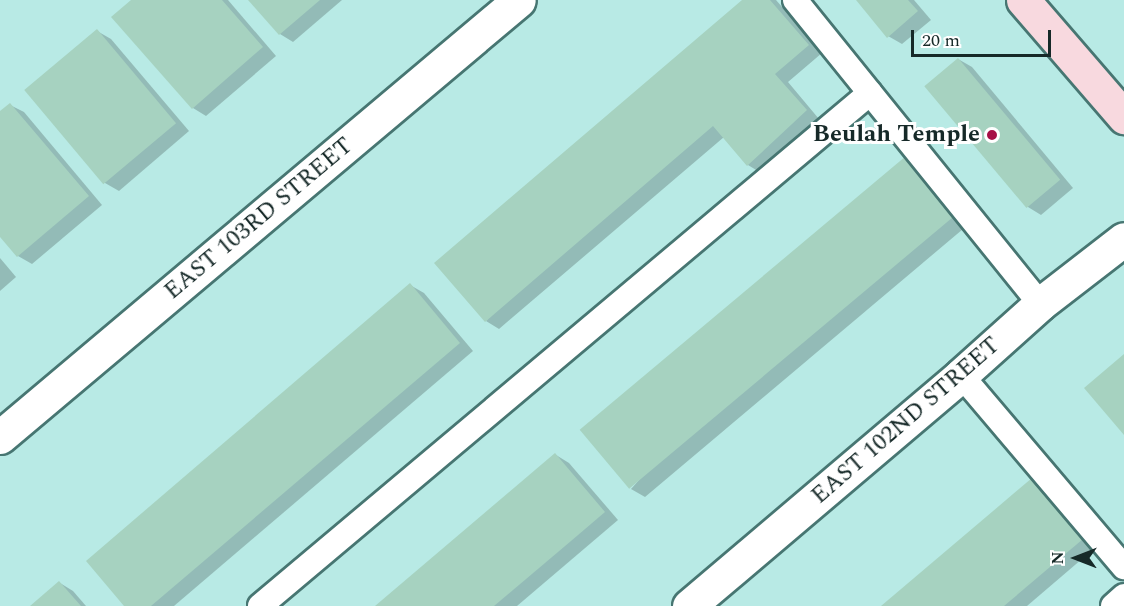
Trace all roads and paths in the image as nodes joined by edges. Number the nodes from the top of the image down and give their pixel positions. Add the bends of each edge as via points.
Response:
1 (519, 0) edge
2 (795, 0) edge
3 (1023, 0) edge
4 (870, 93) junction
5 (1124, 117) edge
6 (1124, 239) edge
7 (1040, 304) junction
8 (961, 375) junction
9 (0, 437) edge
10 (1124, 567) edge
11 (1124, 596) edge
12 (260, 606) edge
13 (689, 606) edge
14 (1113, 606) edge

1 - 9 street, EAST 103RD STREET
2 - 4 lane
3 - 5 street
4 - 7 lane
4 - 12 lane
6 - 7 street, EAST 102ND STREET
7 - 8 street, EAST 102ND STREET
8 - 10 lane
8 - 13 street, EAST 102ND STREET
11 - 14 lane

